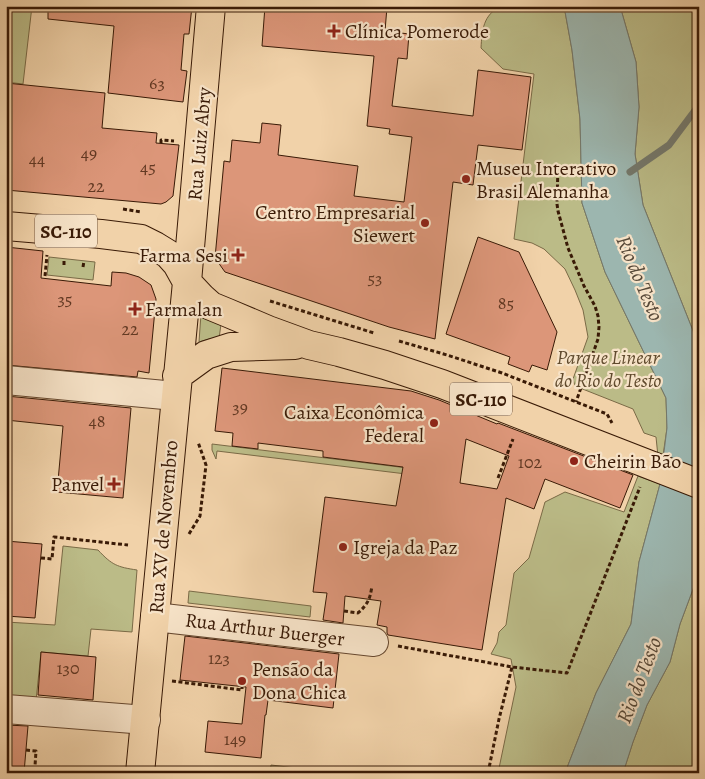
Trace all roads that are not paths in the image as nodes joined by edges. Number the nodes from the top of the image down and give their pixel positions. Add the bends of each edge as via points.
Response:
1 (211, 6) edge
2 (6, 226) edge
3 (187, 282) junction
4 (309, 345) junction
5 (6, 380) edge
6 (176, 386) junction
7 (699, 484) edge
8 (155, 617) junction
9 (374, 642) road end
10 (6, 709) edge
11 (146, 720) junction
12 (140, 773) edge

1 - 3 main road, Rua Luiz Abry
2 - 3 main road, SC-110 via 141,239 168,254
3 - 4 main road via 211,306
3 - 6 main road, Rua XV de Novembro
4 - 6 main road via 231,347 206,355
4 - 7 main road, SC-110 via 454,388
5 - 6 street
6 - 8 main road, Rua XV de Novembro
8 - 9 street, Rua Arthur Buerger
8 - 11 main road, Rua XV de Novembro
10 - 11 street
11 - 12 main road, Rua XV de Novembro

